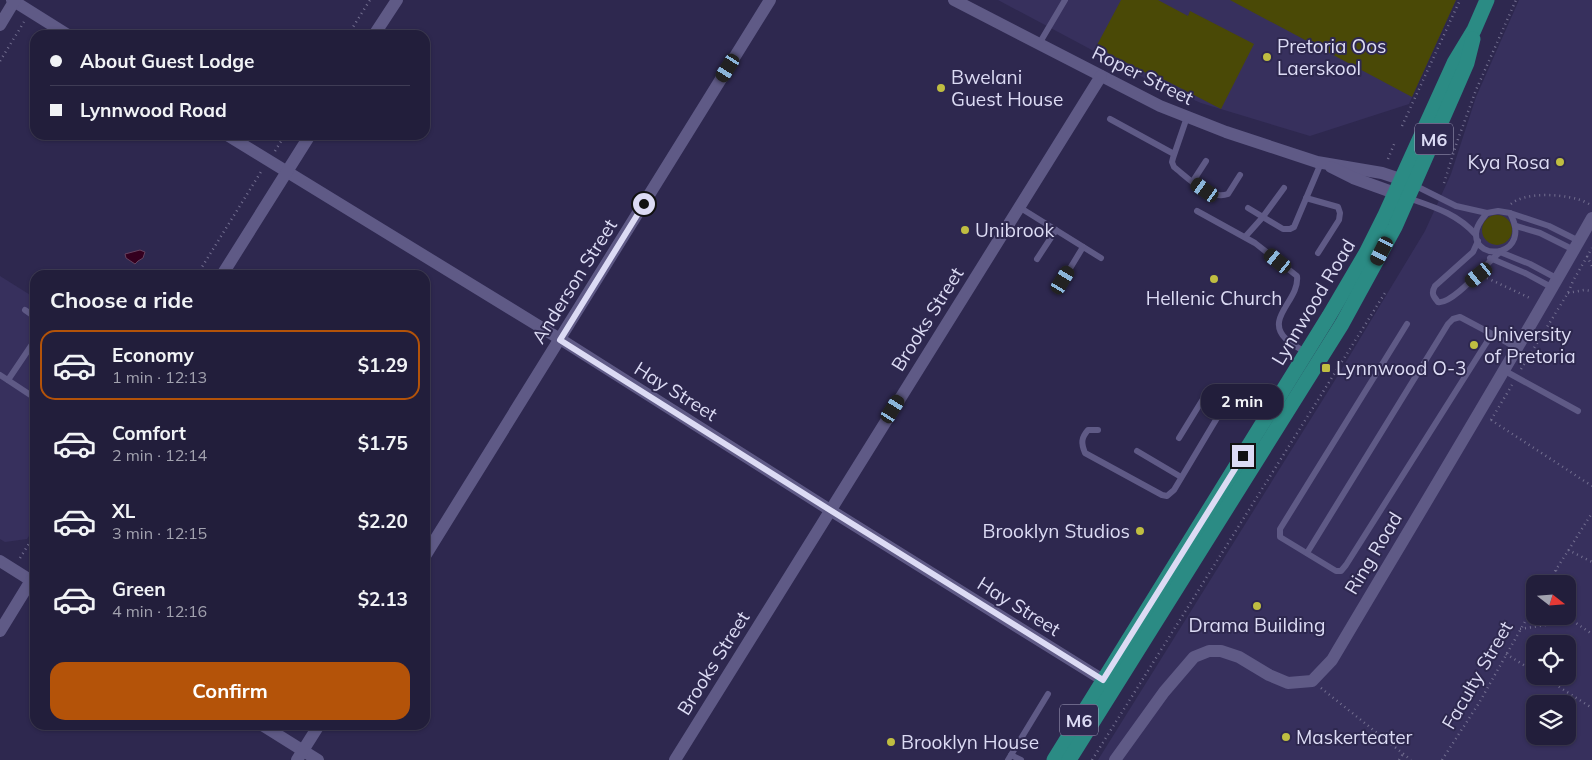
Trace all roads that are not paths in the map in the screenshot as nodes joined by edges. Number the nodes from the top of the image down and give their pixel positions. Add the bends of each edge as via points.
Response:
1 (397, 0) edge
2 (770, 0) edge
3 (954, 0) edge
4 (1065, 0) edge
5 (1487, 0) edge
6 (14, 1) edge
7 (0, 25) edge
8 (60, 30) edge
9 (377, 30) edge
10 (1039, 44) junction
11 (1101, 76) junction
12 (1187, 117) junction
13 (1110, 120) dead end
14 (235, 140) edge
15 (307, 140) edge
16 (1174, 154) junction
17 (1206, 161) dead end
18 (1323, 163) junction
19 (286, 172) junction
20 (1240, 175) dead end
21 (1193, 181) junction
22 (1284, 188) dead end
23 (1404, 189) junction
24 (1306, 198) junction
25 (1019, 207) junction
26 (1248, 208) dead end
27 (1197, 211) dead end
28 (1487, 213) junction
29 (1510, 213) junction
30 (1262, 218) junction
31 (1592, 218) edge
32 (1516, 226) junction
33 (1056, 230) junction
34 (1245, 237) junction
35 (1478, 241) junction
36 (1576, 246) junction
37 (1083, 247) junction
38 (1500, 252) junction
39 (1318, 253) dead end
40 (1101, 258) dead end
41 (1037, 259) dead end
42 (1491, 259) junction
43 (225, 270) edge
44 (1063, 280) dead end
45 (1555, 284) junction
46 (25, 310) dead end
47 (30, 314) edge
48 (1407, 324) dead end
49 (1492, 334) junction
50 (560, 340) junction
51 (30, 347) edge
52 (1518, 349) junction
53 (1306, 353) junction
54 (1505, 371) junction
55 (0, 375) edge
56 (8, 380) junction
57 (30, 395) edge
58 (1203, 399) dead end
59 (1223, 408) dead end
60 (1578, 411) dead end
61 (1098, 430) dead end
62 (1179, 438) dead end
63 (1137, 451) dead end
64 (1182, 477) junction
65 (830, 510) junction
66 (430, 548) edge
67 (1307, 553) junction
68 (0, 561) edge
69 (30, 577) edge
70 (30, 585) edge
71 (0, 631) edge
72 (1103, 680) junction
73 (1048, 694) dead end
74 (268, 730) edge
75 (316, 730) edge
76 (300, 755) edge
77 (1009, 758) edge
78 (318, 760) edge
79 (674, 760) edge
80 (1021, 760) edge
81 (1054, 760) edge
82 (1069, 760) edge
83 (1115, 760) edge

1 - 9 street
2 - 50 street, Anderson Street
3 - 10 street, Roper Street
4 - 10 lane
5 - 23 main road, Lynnwood Road / M6 via 1474,30 1467,63 1446,113
6 - 7 street
6 - 8 street
10 - 11 street, Roper Street
11 - 12 street, Roper Street
11 - 25 street, Brooks Street
12 - 16 lane
12 - 18 street, Roper Street
13 - 16 lane
14 - 19 street, Hay Street
15 - 19 street
16 - 21 lane via 1174,167
17 - 21 lane
18 - 23 street, Roper Street via 1352,178
18 - 24 lane
19 - 43 street
19 - 50 street, Hay Street
20 - 21 lane via 1233,189 1223,196 1212,194
22 - 30 lane
23 - 28 lane via 1464,209
23 - 35 lane via 1467,225
23 - 53 main road, Lynnwood Road / M6
23 - 82 main road, Lynnwood Road / M6 via 1376,263 1342,324
24 - 30 lane via 1290,229 1283,229
24 - 39 lane via 1338,207 1340,213
25 - 33 lane
25 - 65 street, Brooks Street
26 - 30 lane
27 - 34 lane
28 - 29 lane
28 - 35 lane via 1477,228
29 - 32 lane
29 - 36 lane via 1549,226
30 - 34 lane
31 - 36 street, Ring Road
32 - 36 lane
32 - 38 lane via 1512,244
33 - 37 lane
33 - 41 lane
34 - 53 lane via 1296,276 1296,290 1278,320 1278,331
35 - 38 lane via 1494,252
35 - 42 lane
35 - 42 lane via 1473,252 1435,286 1433,296 1438,302 1446,301 1479,275
36 - 45 street, Ring Road
37 - 40 lane
37 - 44 lane
38 - 42 lane
38 - 45 lane via 1530,264
42 - 45 lane
45 - 52 street, Ring Road
46 - 47 lane
48 - 67 lane via 1280,529 1280,537
49 - 52 lane
49 - 67 lane via 1460,317 1448,324
49 - 67 lane via 1346,565 1336,571
50 - 65 street, Hay Street
50 - 66 street, Anderson Street
51 - 56 lane
52 - 54 street, Ring Road
53 - 72 main road, Lynnwood Road / M6
54 - 60 lane
54 - 83 street, Ring Road via 1332,660 1312,681 1288,683 1221,651 1209,651 1194,657 1164,692
55 - 56 lane
56 - 57 lane
58 - 62 lane
59 - 64 lane
61 - 64 lane via 1088,430 1082,437 1086,453 1162,495 1171,494
63 - 64 lane
65 - 72 street, Hay Street
65 - 79 street, Brooks Street
68 - 69 street
70 - 71 street
72 - 81 main road, Lynnwood Road / M6
73 - 77 lane
74 - 76 street
75 - 76 street
76 - 78 street
77 - 80 lane

